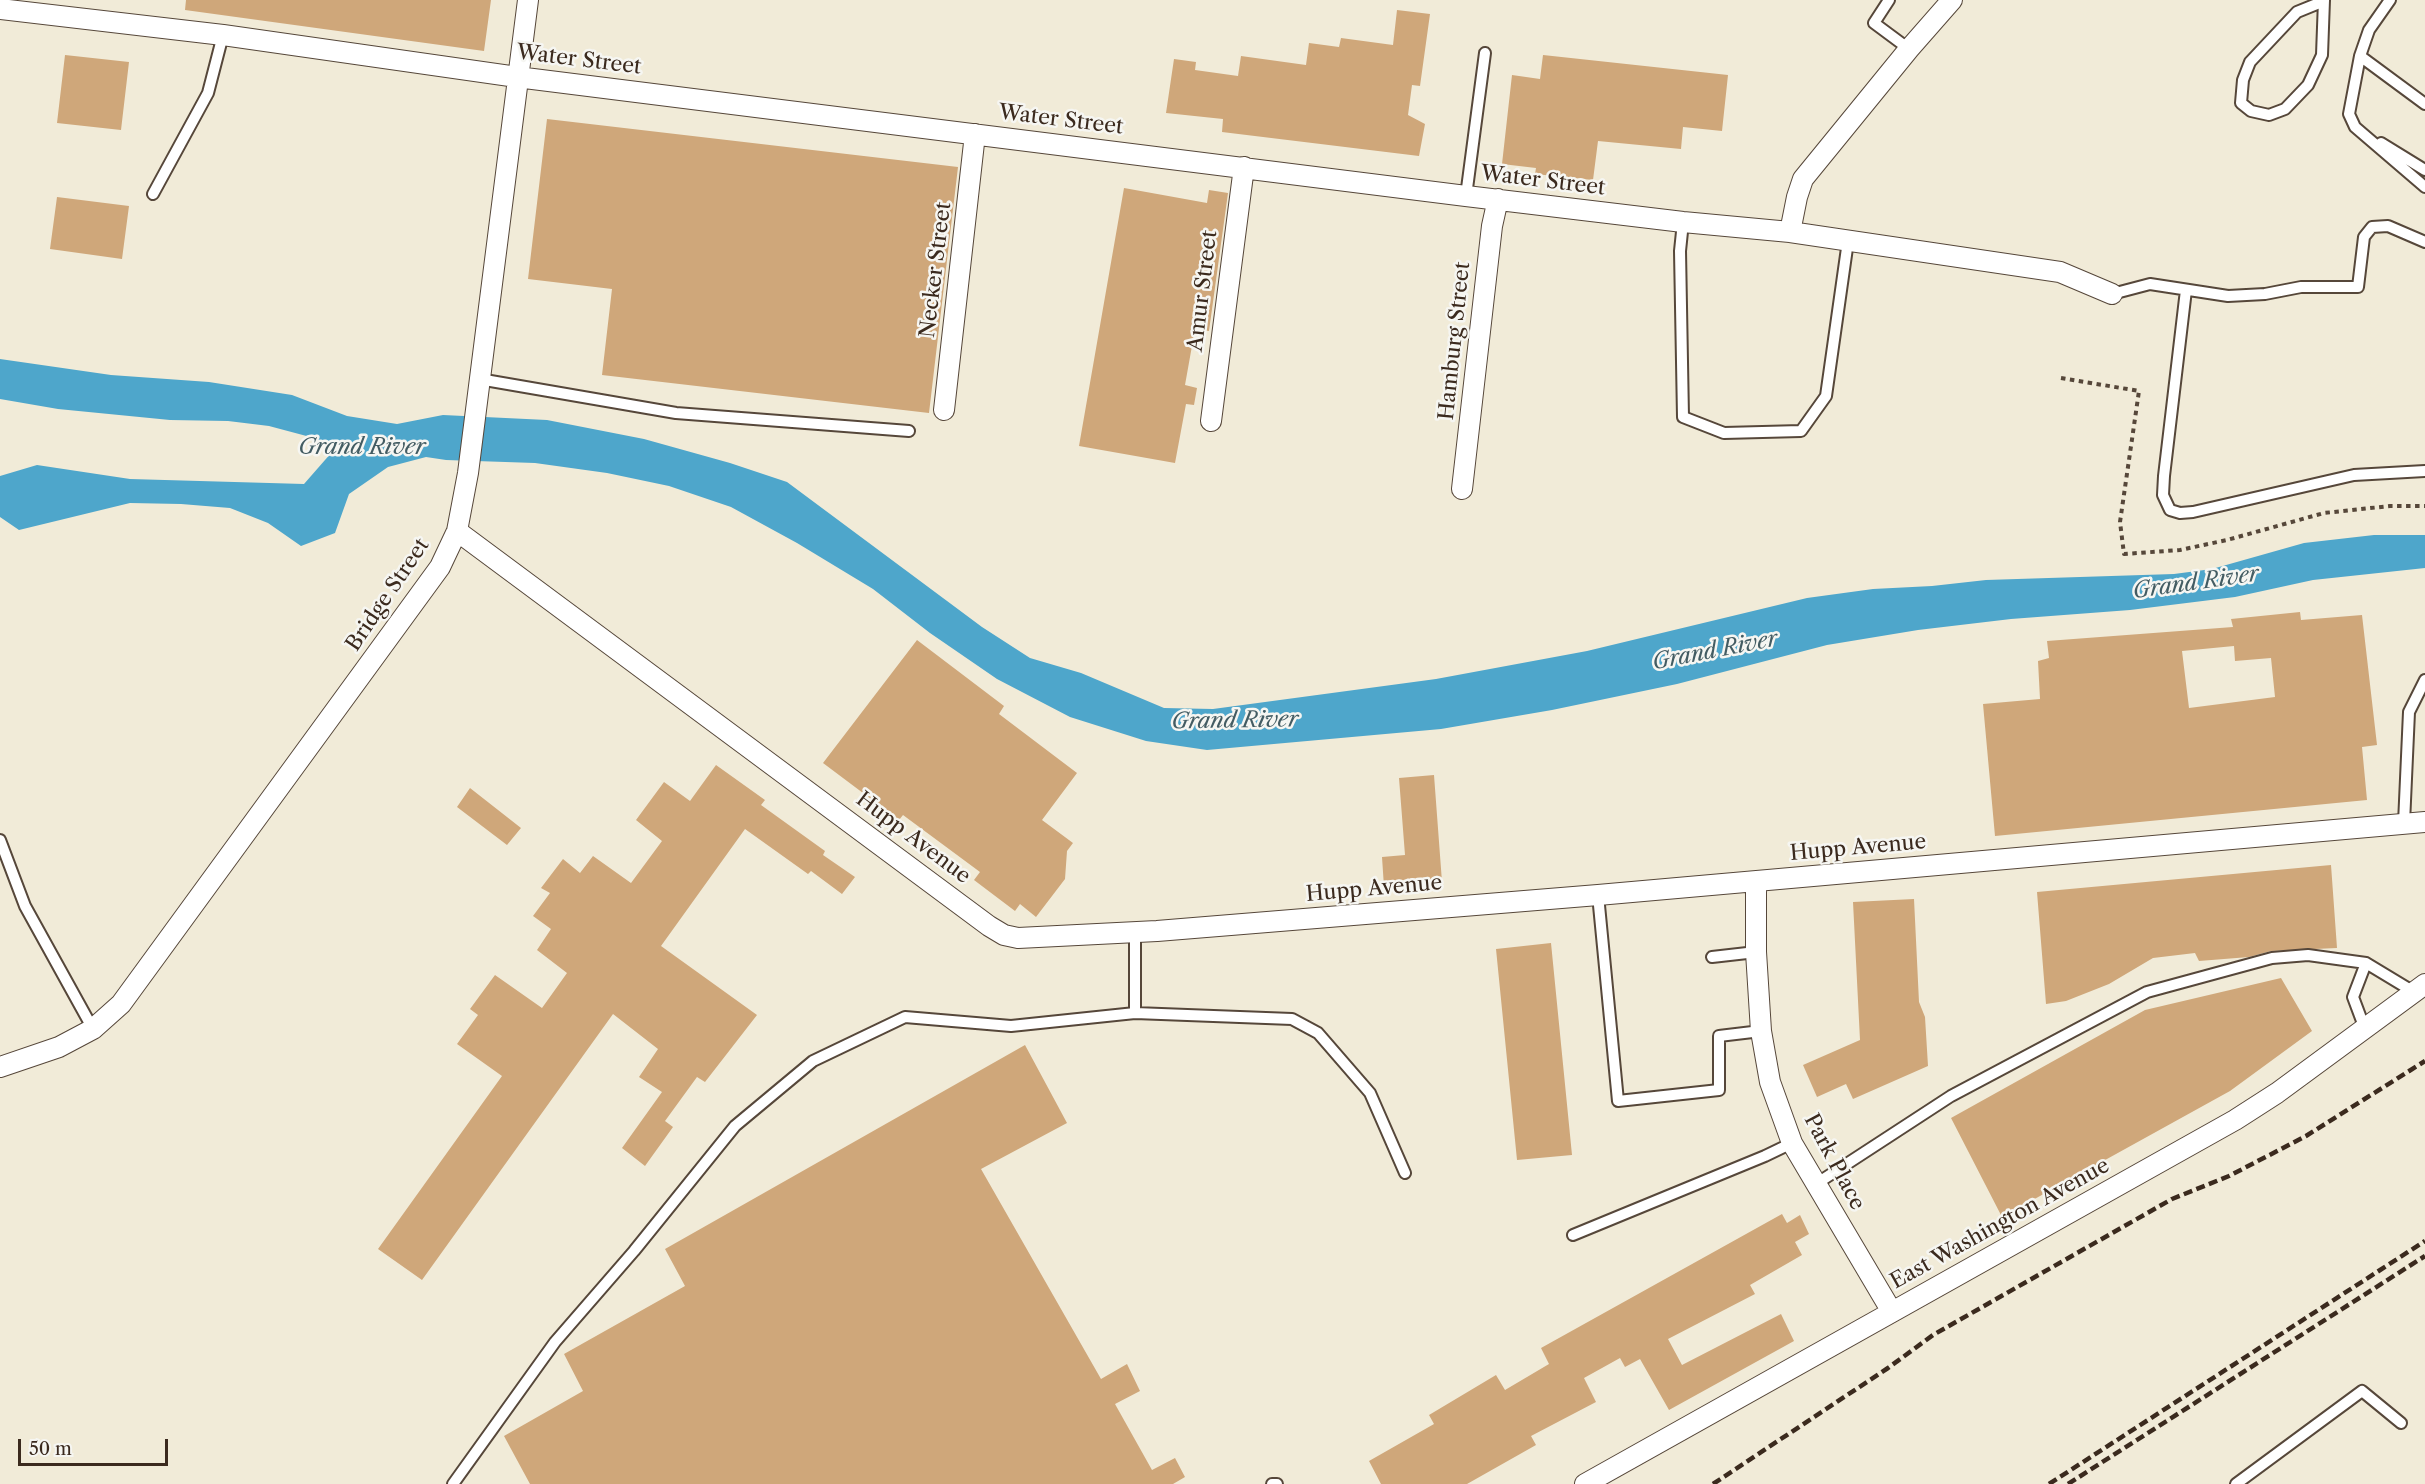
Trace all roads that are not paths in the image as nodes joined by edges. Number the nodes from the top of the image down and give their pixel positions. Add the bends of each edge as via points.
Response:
1 (528, 0) edge
2 (1890, 0) edge
3 (1952, 0) edge
4 (2390, 0) edge
5 (2324, 1) edge
6 (0, 9) edge
7 (223, 35) junction
8 (1909, 48) junction
9 (1485, 53) dead end
10 (2360, 56) junction
11 (517, 77) junction
12 (2425, 104) edge
13 (2355, 128) junction
14 (975, 134) junction
15 (1244, 167) junction
16 (2425, 170) edge
17 (2425, 187) edge
18 (153, 194) dead end
19 (1466, 195) junction
20 (1498, 199) junction
21 (1683, 222) junction
22 (1790, 232) junction
23 (1848, 241) junction
24 (2425, 242) edge
25 (2186, 290) junction
26 (2112, 294) joint
27 (478, 387) junction
28 (944, 410) dead end
29 (1211, 421) dead end
30 (909, 431) dead end
31 (2425, 471) edge
32 (1462, 489) dead end
33 (457, 531) junction
34 (2425, 680) edge
35 (2425, 822) edge
36 (2404, 823) junction
37 (0, 840) edge
38 (1756, 881) junction
39 (1598, 895) junction
40 (1135, 932) junction
41 (1756, 952) junction
42 (1712, 957) dead end
43 (2366, 963) junction
44 (2420, 988) edge
45 (1135, 1013) junction
46 (93, 1029) junction
47 (2365, 1029) junction
48 (1761, 1030) junction
49 (0, 1067) edge
50 (1791, 1143) junction
51 (1405, 1173) dead end
52 (1816, 1184) junction
53 (1573, 1235) dead end
54 (1892, 1312) junction
55 (2401, 1423) dead end
56 (453, 1484) edge
57 (1585, 1484) edge
58 (2236, 1484) edge

1 - 11 street, Bridge Street
2 - 8 lane via 1874,23
3 - 8 street
4 - 10 lane via 2368,30
5 - 5 lane via 2322,55 2308,85 2285,109 2269,115 2251,111 2241,103 2242,80 2250,62 2297,12
6 - 7 street, Water Street
7 - 11 street, Water Street
7 - 18 lane via 208,93
8 - 22 street via 1803,178
9 - 19 lane
10 - 12 lane
10 - 13 lane via 2349,114
11 - 14 street, Water Street
11 - 27 street, Bridge Street
13 - 16 lane
13 - 17 lane
14 - 15 street, Water Street
14 - 28 street, Necker Street
15 - 19 street, Water Street
15 - 29 street, Amur Street
19 - 20 street, Water Street
20 - 21 street, Water Street
20 - 32 street, Hamburg Street
21 - 22 street, Water Street
21 - 23 lane via 1683,417 1724,433 1801,431 1826,396
22 - 23 street, Water Street
23 - 26 street, Water Street via 2060,272
24 - 25 lane via 2388,226 2372,227 2364,237 2358,287 2301,287 2228,296
25 - 26 lane via 2150,284
25 - 31 lane via 2164,476 2163,495 2170,510 2193,512 2354,475
27 - 30 lane via 676,412
27 - 33 street, Bridge Street
33 - 40 street, Hupp Avenue via 1004,935 1034,938
33 - 46 street, Bridge Street via 440,567 297,766 121,1004
34 - 36 lane via 2409,712
35 - 36 street, Hupp Avenue
36 - 38 street, Hupp Avenue
37 - 46 lane via 25,906
38 - 39 street, Hupp Avenue
38 - 41 street, Park Place
39 - 40 street, Hupp Avenue
39 - 48 lane via 1618,1101 1719,1090 1719,1036
40 - 45 lane
41 - 42 lane
41 - 48 street, Park Place
43 - 44 lane
43 - 47 lane via 2353,997
43 - 52 lane via 2308,955 2272,958 2147,992 1951,1096
44 - 47 street, East Washington Avenue
45 - 51 lane via 1293,1019 1318,1034 1370,1093
45 - 56 lane via 1011,1026 905,1017 813,1061 735,1126 555,1342
46 - 49 street, Bridge Street via 59,1047
47 - 54 street, East Washington Avenue via 2235,1120
48 - 50 street, Park Place via 1770,1082
50 - 52 street, Park Place
50 - 53 lane
52 - 54 street, Park Place
54 - 57 street, East Washington Avenue
55 - 58 lane via 2362,1391

